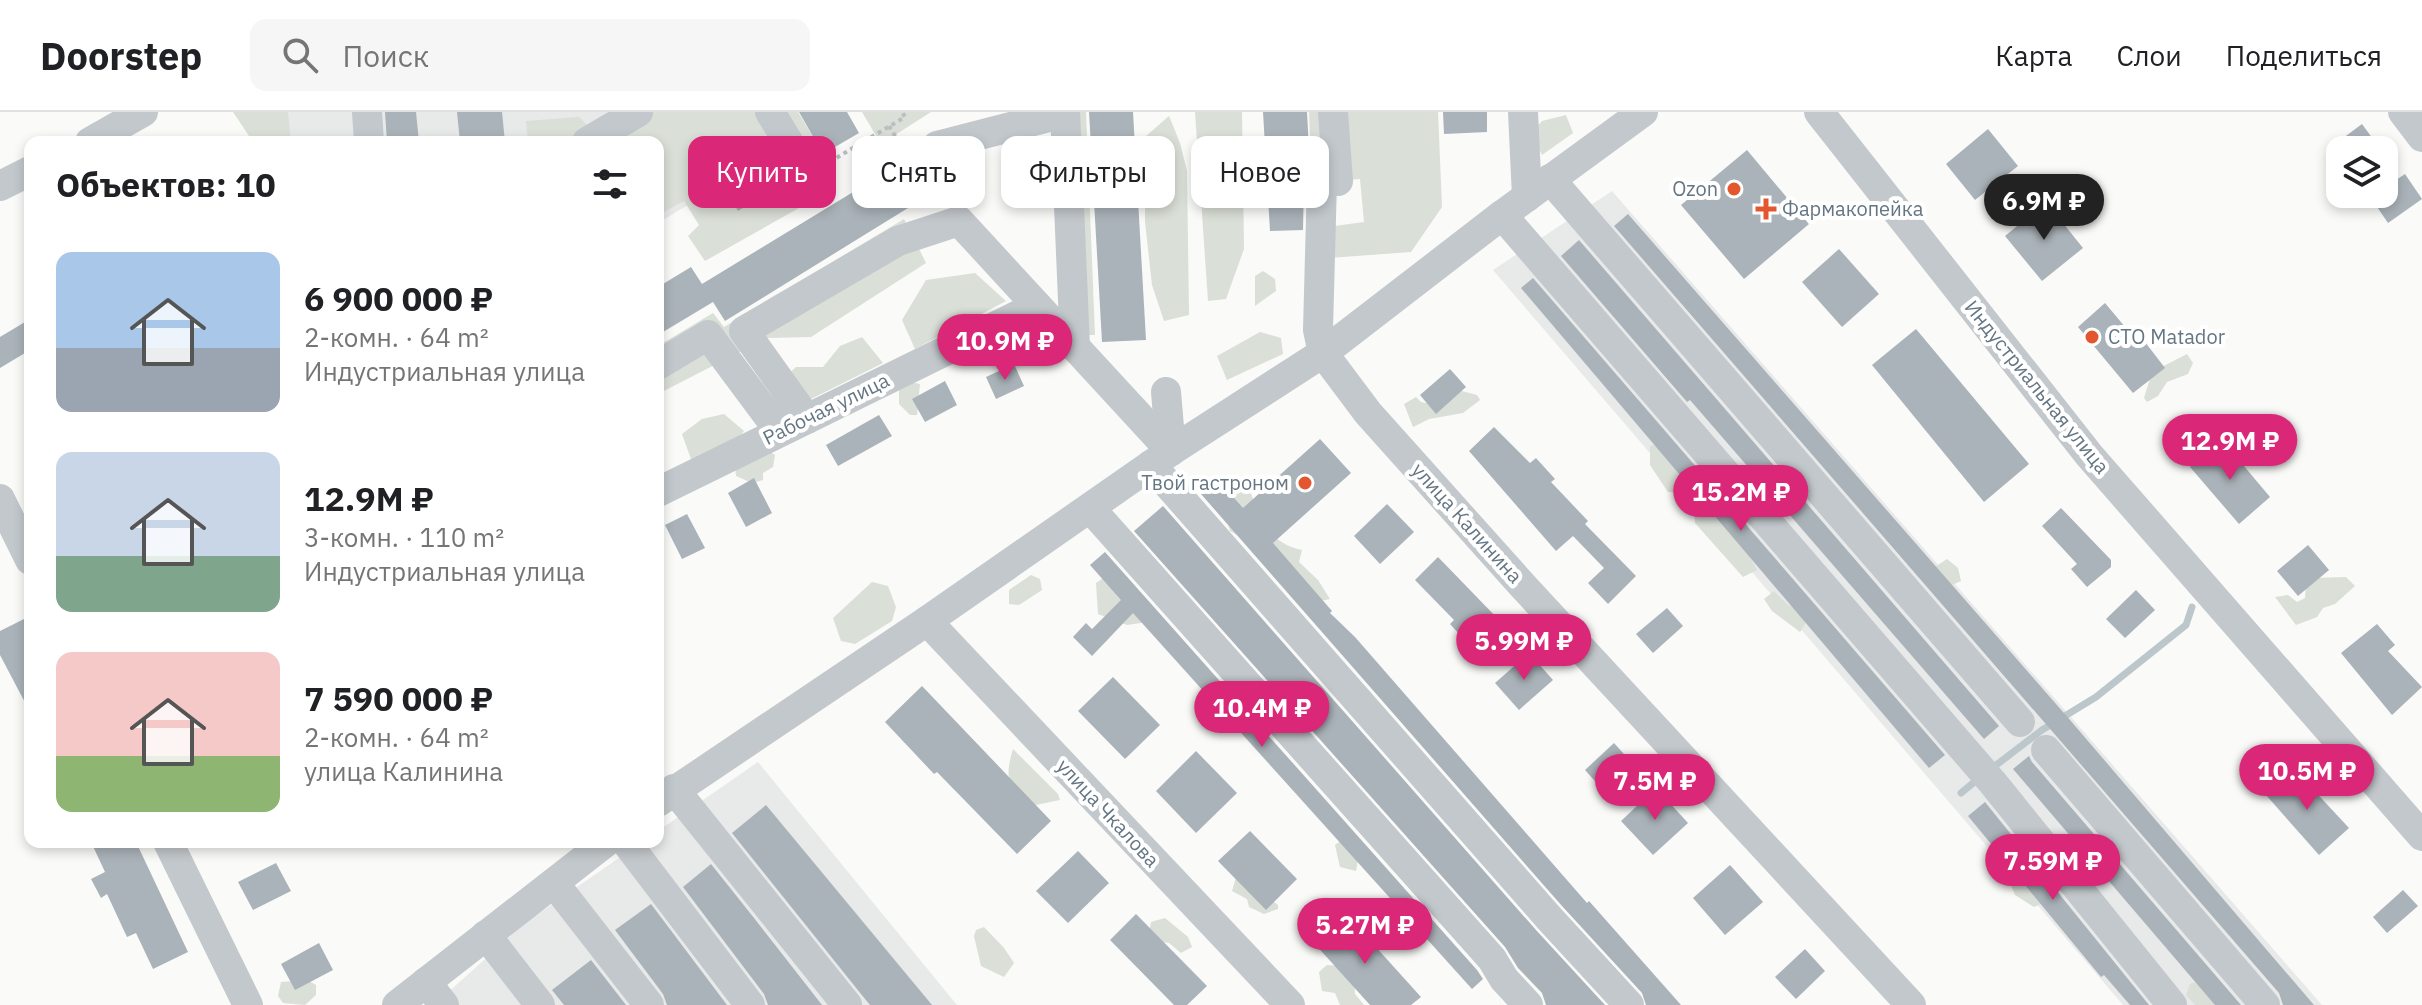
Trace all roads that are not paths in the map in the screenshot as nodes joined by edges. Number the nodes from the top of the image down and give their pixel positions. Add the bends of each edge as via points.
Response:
1 (143, 112) edge
2 (367, 112) edge
3 (638, 112) edge
4 (770, 112) edge
5 (1065, 112) edge
6 (1333, 112) edge
7 (1523, 112) edge
8 (1643, 112) edge
9 (1819, 112) edge
10 (2403, 112) edge
11 (101, 136) edge
12 (369, 136) edge
13 (597, 136) edge
14 (785, 136) edge
15 (975, 136) edge
16 (2422, 137) edge
17 (24, 174) edge
18 (0, 186) edge
19 (1539, 188) junction
20 (1502, 215) junction
21 (1037, 306) junction
22 (1075, 347) junction
23 (1323, 353) junction
24 (664, 361) edge
25 (1166, 392) dead end
26 (793, 425) junction
27 (1161, 458) junction
28 (664, 489) edge
29 (0, 499) edge
30 (1090, 508) junction
31 (24, 548) edge
32 (927, 621) junction
33 (2020, 722) dead end
34 (2046, 750) dead end
35 (666, 796) edge
36 (2422, 836) edge
37 (171, 848) edge
38 (598, 848) edge
39 (631, 848) edge
40 (554, 883) junction
41 (486, 935) junction
42 (435, 993) edge
43 (248, 1005) edge
44 (397, 1005) edge
45 (540, 1005) edge
46 (649, 1005) edge
47 (750, 1005) edge
48 (847, 1005) edge
49 (1290, 1005) edge
50 (1528, 1005) edge
51 (1629, 1005) edge
52 (1911, 1005) edge
53 (2172, 1005) edge
54 (2265, 1005) edge

1 - 11 street
2 - 12 street
3 - 13 street
4 - 14 street
5 - 15 street
5 - 22 street
6 - 23 street via 1338,181 1322,181 1318,330
7 - 19 street
8 - 19 street
9 - 36 street, Индустриальная улица via 2089,455
10 - 16 street
17 - 18 street
19 - 20 street
19 - 33 street
20 - 23 street
20 - 53 street via 1986,775
21 - 22 street
21 - 26 street, Рабочая улица
21 - 26 street via 959,221 898,241 744,331
22 - 27 street
23 - 27 street
23 - 52 street, улица Калинина via 1361,419
24 - 26 street via 708,335
25 - 27 street
26 - 28 street, Рабочая улица
27 - 30 street
27 - 51 street via 1549,918
29 - 31 street
30 - 32 street
30 - 50 street
32 - 35 street
32 - 49 street, улица Чкалова
34 - 54 street
35 - 48 street
37 - 43 street
38 - 40 street
39 - 47 street
40 - 41 street
40 - 46 street
41 - 42 street
41 - 45 street
42 - 44 street

